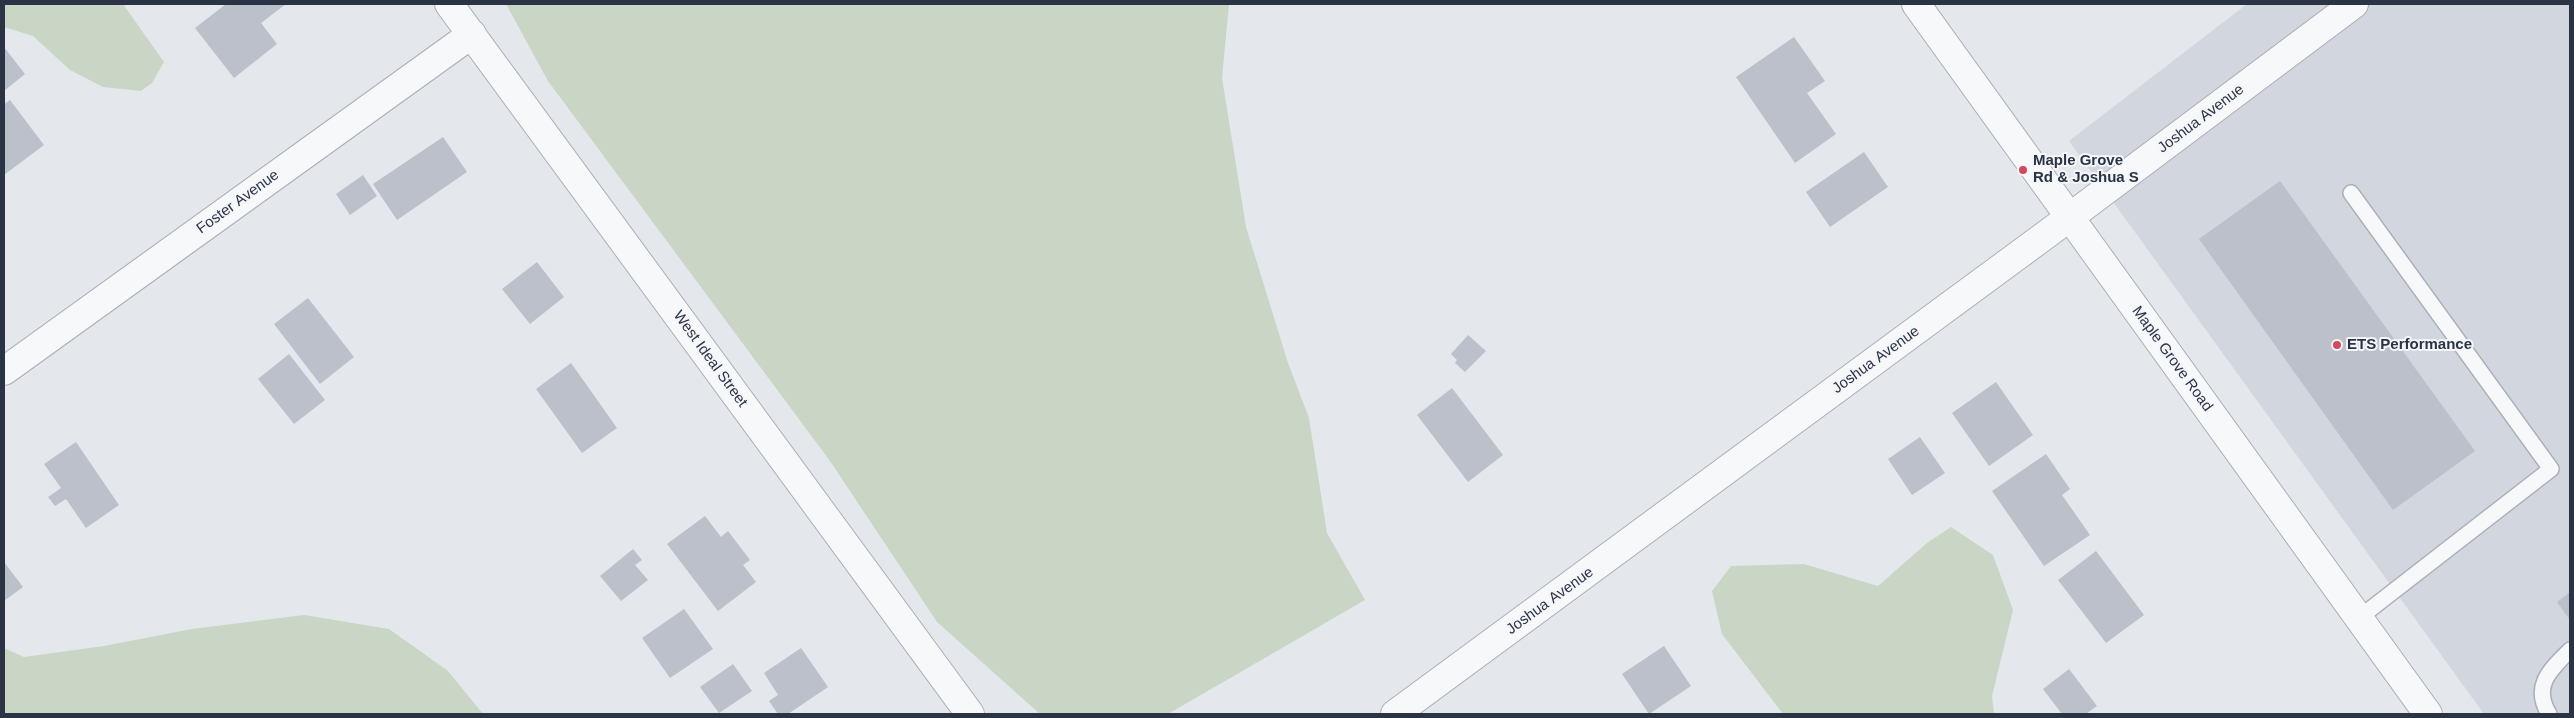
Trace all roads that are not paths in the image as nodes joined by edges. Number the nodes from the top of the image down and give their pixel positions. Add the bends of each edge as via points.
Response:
1 (449, 4) edge
2 (1916, 4) edge
3 (2354, 4) edge
4 (472, 34) junction
5 (2351, 193) dead end
6 (2070, 217) junction
7 (4, 371) edge
8 (2359, 618) junction
9 (2570, 650) edge
10 (970, 714) edge
11 (1396, 714) edge
12 (2428, 714) edge
13 (2550, 714) edge

1 - 4 street, West Ideal Street
2 - 6 street, Maple Grove Road
3 - 6 street, Joshua Avenue
4 - 7 street, Foster Avenue
4 - 10 street, West Ideal Street
5 - 8 lane via 2552,469
6 - 8 street, Maple Grove Road
6 - 11 street, Joshua Avenue
8 - 12 street, Maple Grove Road
9 - 13 lane via 2552,668 2541,692

